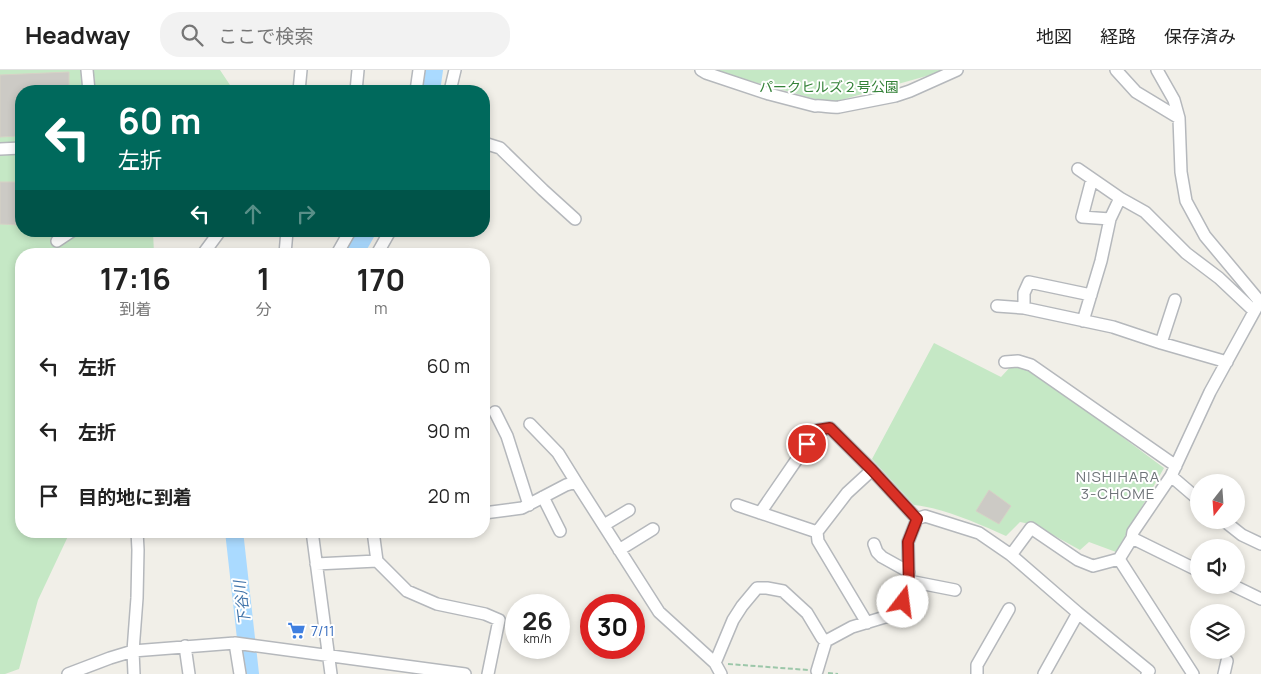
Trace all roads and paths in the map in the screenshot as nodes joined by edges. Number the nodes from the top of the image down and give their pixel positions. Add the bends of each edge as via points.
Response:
1 (87, 70) edge
2 (301, 70) edge
3 (358, 70) edge
4 (418, 70) edge
5 (455, 70) edge
6 (701, 70) edge
7 (957, 70) edge
8 (1116, 70) edge
9 (1157, 70) edge
10 (88, 85) edge
11 (300, 85) edge
12 (357, 85) edge
13 (417, 85) edge
14 (451, 85) edge
15 (1179, 118) junction
16 (490, 145) edge
17 (15, 148) edge
18 (0, 149) edge
19 (1078, 169) dead end
20 (1092, 179) junction
21 (1120, 198) junction
22 (575, 219) dead end
23 (1110, 219) junction
24 (63, 237) edge
25 (216, 237) edge
26 (347, 237) edge
27 (387, 237) edge
28 (57, 241) dead end
29 (207, 248) edge
30 (340, 248) edge
31 (380, 248) edge
32 (1091, 295) junction
33 (1175, 300) dead end
34 (1258, 305) edge
35 (997, 306) dead end
36 (1024, 308) junction
37 (1083, 321) junction
38 (1161, 343) junction
39 (1005, 362) dead end
40 (1227, 362) junction
41 (495, 412) dead end
42 (530, 424) dead end
43 (872, 470) junction
44 (1173, 471) junction
45 (576, 482) junction
46 (1190, 490) edge
47 (543, 497) junction
48 (529, 505) junction
49 (737, 505) dead end
50 (628, 510) dead end
51 (490, 512) edge
52 (760, 512) junction
53 (917, 519) junction
54 (604, 525) junction
55 (653, 529) dead end
56 (1234, 529) edge
57 (560, 531) dead end
58 (817, 532) junction
59 (137, 538) edge
60 (313, 538) edge
61 (374, 538) edge
62 (1132, 538) junction
63 (874, 544) dead end
64 (1261, 544) edge
65 (619, 550) junction
66 (1012, 555) junction
67 (1119, 559) junction
68 (377, 561) junction
69 (316, 564) junction
70 (1190, 567) edge
71 (909, 576) junction
72 (955, 590) dead end
73 (1245, 591) edge
74 (1261, 599) edge
75 (1008, 608) dead end
76 (1078, 613) junction
77 (867, 623) junction
78 (826, 641) junction
79 (236, 643) junction
80 (185, 646) junction
81 (133, 651) junction
82 (328, 655) junction
83 (1227, 661) dead end
84 (715, 663) junction
85 (418, 671) edge
86 (818, 671) junction
87 (72, 673) edge
88 (134, 674) edge
89 (189, 674) edge
90 (240, 674) edge
91 (331, 674) edge
92 (465, 674) edge
93 (488, 674) edge
94 (721, 674) edge
95 (838, 674) edge
96 (977, 674) edge
97 (1044, 674) edge
98 (1147, 674) edge
99 (1193, 674) edge
100 (1224, 674) edge

1 - 10 street
2 - 11 street
3 - 12 street
4 - 13 street
5 - 14 street
6 - 7 street via 769,94 830,108 896,96
8 - 15 street via 1136,92
9 - 15 street via 1174,100
15 - 34 street via 1181,172 1186,201 1204,236
16 - 22 street via 500,148
17 - 18 street
19 - 20 street
20 - 21 street
20 - 23 street via 1082,217
21 - 23 street
21 - 34 street via 1145,212 1186,253
23 - 32 street
24 - 28 street
25 - 29 street
26 - 30 street
27 - 31 street
32 - 36 street via 1029,282 1024,293
32 - 37 street
33 - 38 street
34 - 40 street
35 - 36 street
36 - 37 street
37 - 38 street
38 - 40 street
39 - 44 street via 1031,365
40 - 44 street
41 - 48 street via 507,436
42 - 45 street via 558,453
43 - 52 street via 830,428 817,430
43 - 53 street
43 - 58 street via 847,494
44 - 46 street
44 - 62 street
45 - 47 street
45 - 54 street
47 - 48 street
47 - 57 street
48 - 51 street
49 - 52 street
50 - 54 street
52 - 58 street
53 - 66 street via 925,516 979,533
53 - 71 street via 908,542
54 - 65 street
55 - 65 street
56 - 64 street
58 - 77 street via 818,541
59 - 81 street
60 - 69 street
61 - 68 street
62 - 67 street
62 - 70 street
63 - 71 street via 882,557
65 - 84 street via 659,612
66 - 67 street via 1031,528 1078,560 1093,566
66 - 76 street
67 - 99 street
68 - 69 street
68 - 93 street via 406,591 437,604 499,620
69 - 82 street
71 - 72 street
71 - 77 street via 909,591 903,602 885,618
73 - 74 street
75 - 96 street via 977,665
76 - 97 street
76 - 98 street via 1149,671
77 - 78 street
78 - 84 street via 807,613 783,591 757,588 733,620
78 - 86 street
79 - 80 street
79 - 82 street
79 - 90 street
80 - 81 street
80 - 89 street
81 - 87 street
81 - 88 street
82 - 85 street
82 - 91 street
83 - 100 street
84 - 86 path
84 - 94 street
85 - 92 street
86 - 95 path

